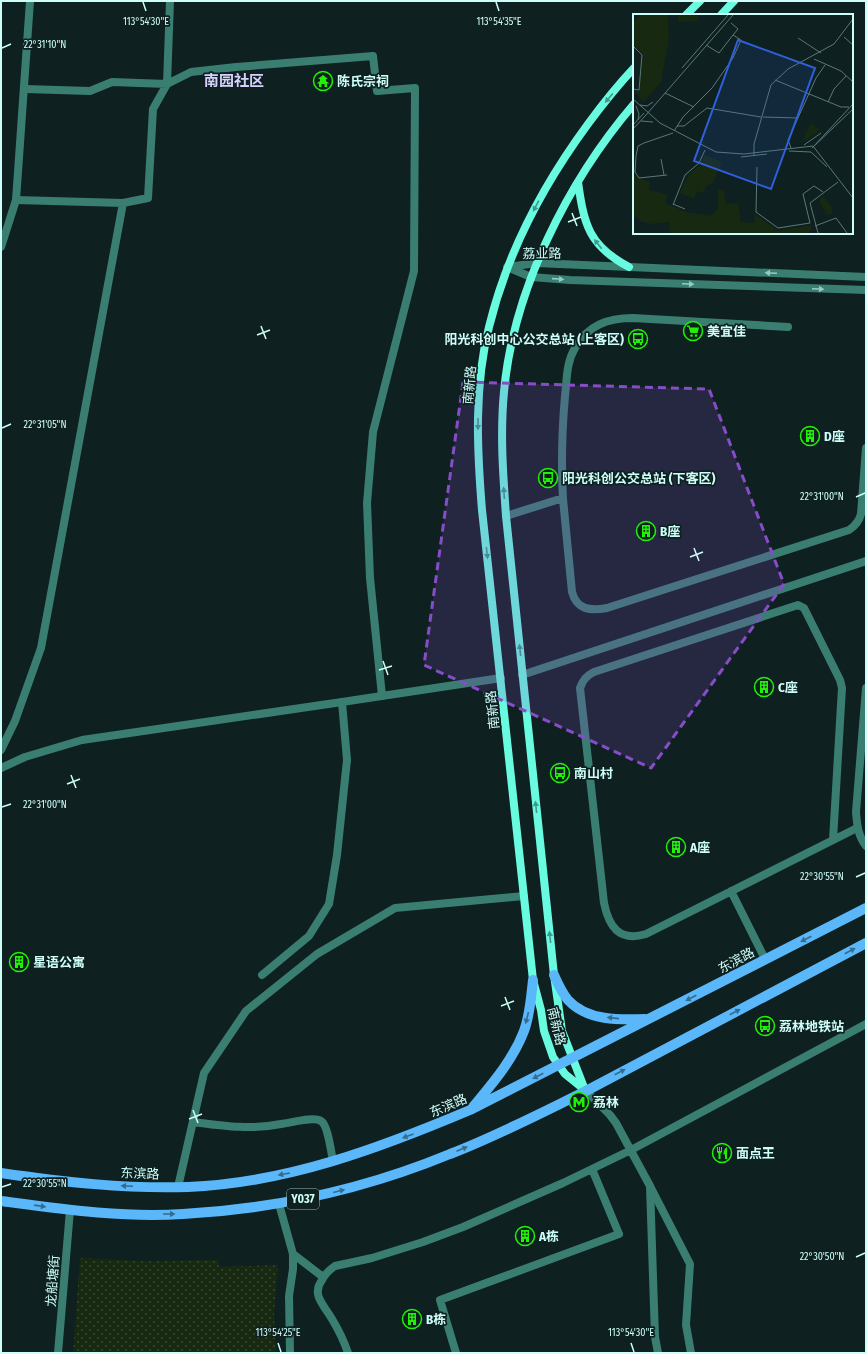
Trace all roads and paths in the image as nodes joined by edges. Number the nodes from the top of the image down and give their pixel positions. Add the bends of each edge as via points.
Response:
1 (30, 1) edge
2 (170, 1) edge
3 (700, 1) edge
4 (734, 1) edge
5 (687, 14) edge
6 (721, 14) edge
7 (633, 71) edge
8 (167, 84) junction
9 (25, 88) junction
10 (633, 105) edge
11 (578, 182) junction
12 (16, 200) junction
13 (123, 203) junction
14 (5, 223) edge
15 (1, 247) edge
16 (536, 263) junction
17 (507, 267) junction
18 (629, 268) junction
19 (531, 277) junction
20 (866, 277) edge
21 (866, 290) edge
22 (788, 327) dead end
23 (866, 448) edge
24 (563, 498) junction
25 (506, 516) junction
26 (866, 561) edge
27 (522, 675) junction
28 (501, 678) junction
29 (866, 688) edge
30 (382, 696) junction
31 (342, 702) junction
32 (1, 750) edge
33 (1, 768) edge
34 (857, 828) junction
35 (833, 840) junction
36 (866, 846) edge
37 (730, 892) junction
38 (524, 896) junction
39 (866, 908) edge
40 (866, 943) edge
41 (765, 960) junction
42 (262, 975) dead end
43 (554, 975) junction
44 (533, 980) junction
45 (651, 1018) junction
46 (866, 1024) edge
47 (573, 1058) junction
48 (558, 1065) junction
49 (586, 1090) junction
50 (470, 1110) junction
51 (193, 1122) junction
52 (630, 1150) junction
53 (333, 1161) junction
54 (592, 1169) junction
55 (1, 1173) edge
56 (650, 1186) junction
57 (178, 1187) junction
58 (1, 1200) edge
59 (279, 1204) junction
60 (70, 1210) junction
61 (293, 1254) junction
62 (324, 1277) junction
63 (58, 1353) edge
64 (290, 1353) edge
65 (348, 1353) edge
66 (456, 1353) edge
67 (658, 1353) edge
68 (691, 1353) edge

1 - 9 street
2 - 8 street
3 - 5 main road
4 - 6 main road
7 -> 17 main road, 南新路 via 600,108 573,145 548,184
8 - 9 street via 112,82 90,91
8 - 13 street via 153,109 148,198
8 - 30 street via 191,72 373,56 377,91 415,88 414,271 373,432 367,503 370,578
9 - 12 street
10 - 11 main road, 南新路 via 598,150
11 - 16 main road, 南新路
18 -> 11 main road via 613,259 592,237 582,207
12 - 13 street
12 - 14 street
13 - 32 street via 41,648 15,721
14 - 15 street
16 - 17 street, 荔业路
16 - 18 street, 荔业路
16 - 19 main road, 南新路
17 - 19 street, 荔业路
17 -> 28 main road, 南新路 via 488,327 482,366 478,429 482,510
20 -> 18 street, 荔业路
19 -> 21 street, 荔业路
25 -> 19 main road, 南新路 via 502,451 504,391 516,328
22 - 24 street via 619,318 606,321 592,329 574,348 569,362 562,440
23 - 24 street via 861,514 859,521 849,530 600,610 581,606 572,592
24 - 25 street
27 -> 25 main road, 南新路
26 - 27 street
43 -> 27 main road, 南新路
28 - 30 street
28 - 38 main road, 南新路
29 - 34 street via 856,812
30 - 31 street
31 - 33 street via 82,740 25,757
31 - 42 street via 347,760 338,855 329,904 309,936
34 - 35 street
34 - 36 street
35 - 37 street
35 - 37 street via 842,688 804,608 798,605 587,676 580,688 604,903 612,925 622,934 638,937
37 - 41 street
38 - 44 main road, 南新路
38 - 51 street via 395,908 317,954 246,1010 204,1073
39 -> 41 main road, 东滨路
49 -> 40 main road
41 -> 45 main road, 东滨路
45 -> 43 main road via 631,1020 592,1015 577,1008 568,1000
43 - 47 main road, 南新路 via 562,1031
44 - 48 main road, 南新路 via 544,1031
44 -> 50 main road via 524,1031 516,1048 492,1084
45 - 47 main road, 东滨路
46 - 52 street
47 - 48 main road, 东滨路 / Y037
47 - 49 main road, 南新路
48 - 49 main road, 南新路 via 565,1074
48 -> 50 main road, 东滨路 / Y037
49 - 52 street via 610,1115
59 -> 49 main road, Y037 via 366,1184 411,1169 486,1139
50 -> 53 main road, 东滨路 / Y037 via 414,1134
51 - 53 street via 239,1128 314,1119 321,1121 326,1128
51 - 57 street
52 - 54 street
52 - 56 street
53 -> 57 main road, 东滨路 / Y037 via 301,1171 243,1182
54 - 62 street via 507,1208 423,1242 372,1258 335,1266
54 - 66 street via 618,1234 440,1300
57 -> 55 main road, 东滨路 / Y037 via 129,1187
56 - 67 street via 655,1337
56 - 68 street via 690,1264 686,1325
58 -> 60 main road, Y037
60 -> 59 main road, Y037 via 124,1214 182,1214 246,1210
59 - 61 street
60 - 63 street, 龙船塘街
61 - 62 street
61 - 64 street via 289,1296
62 - 65 street via 318,1285 317,1294 332,1318

